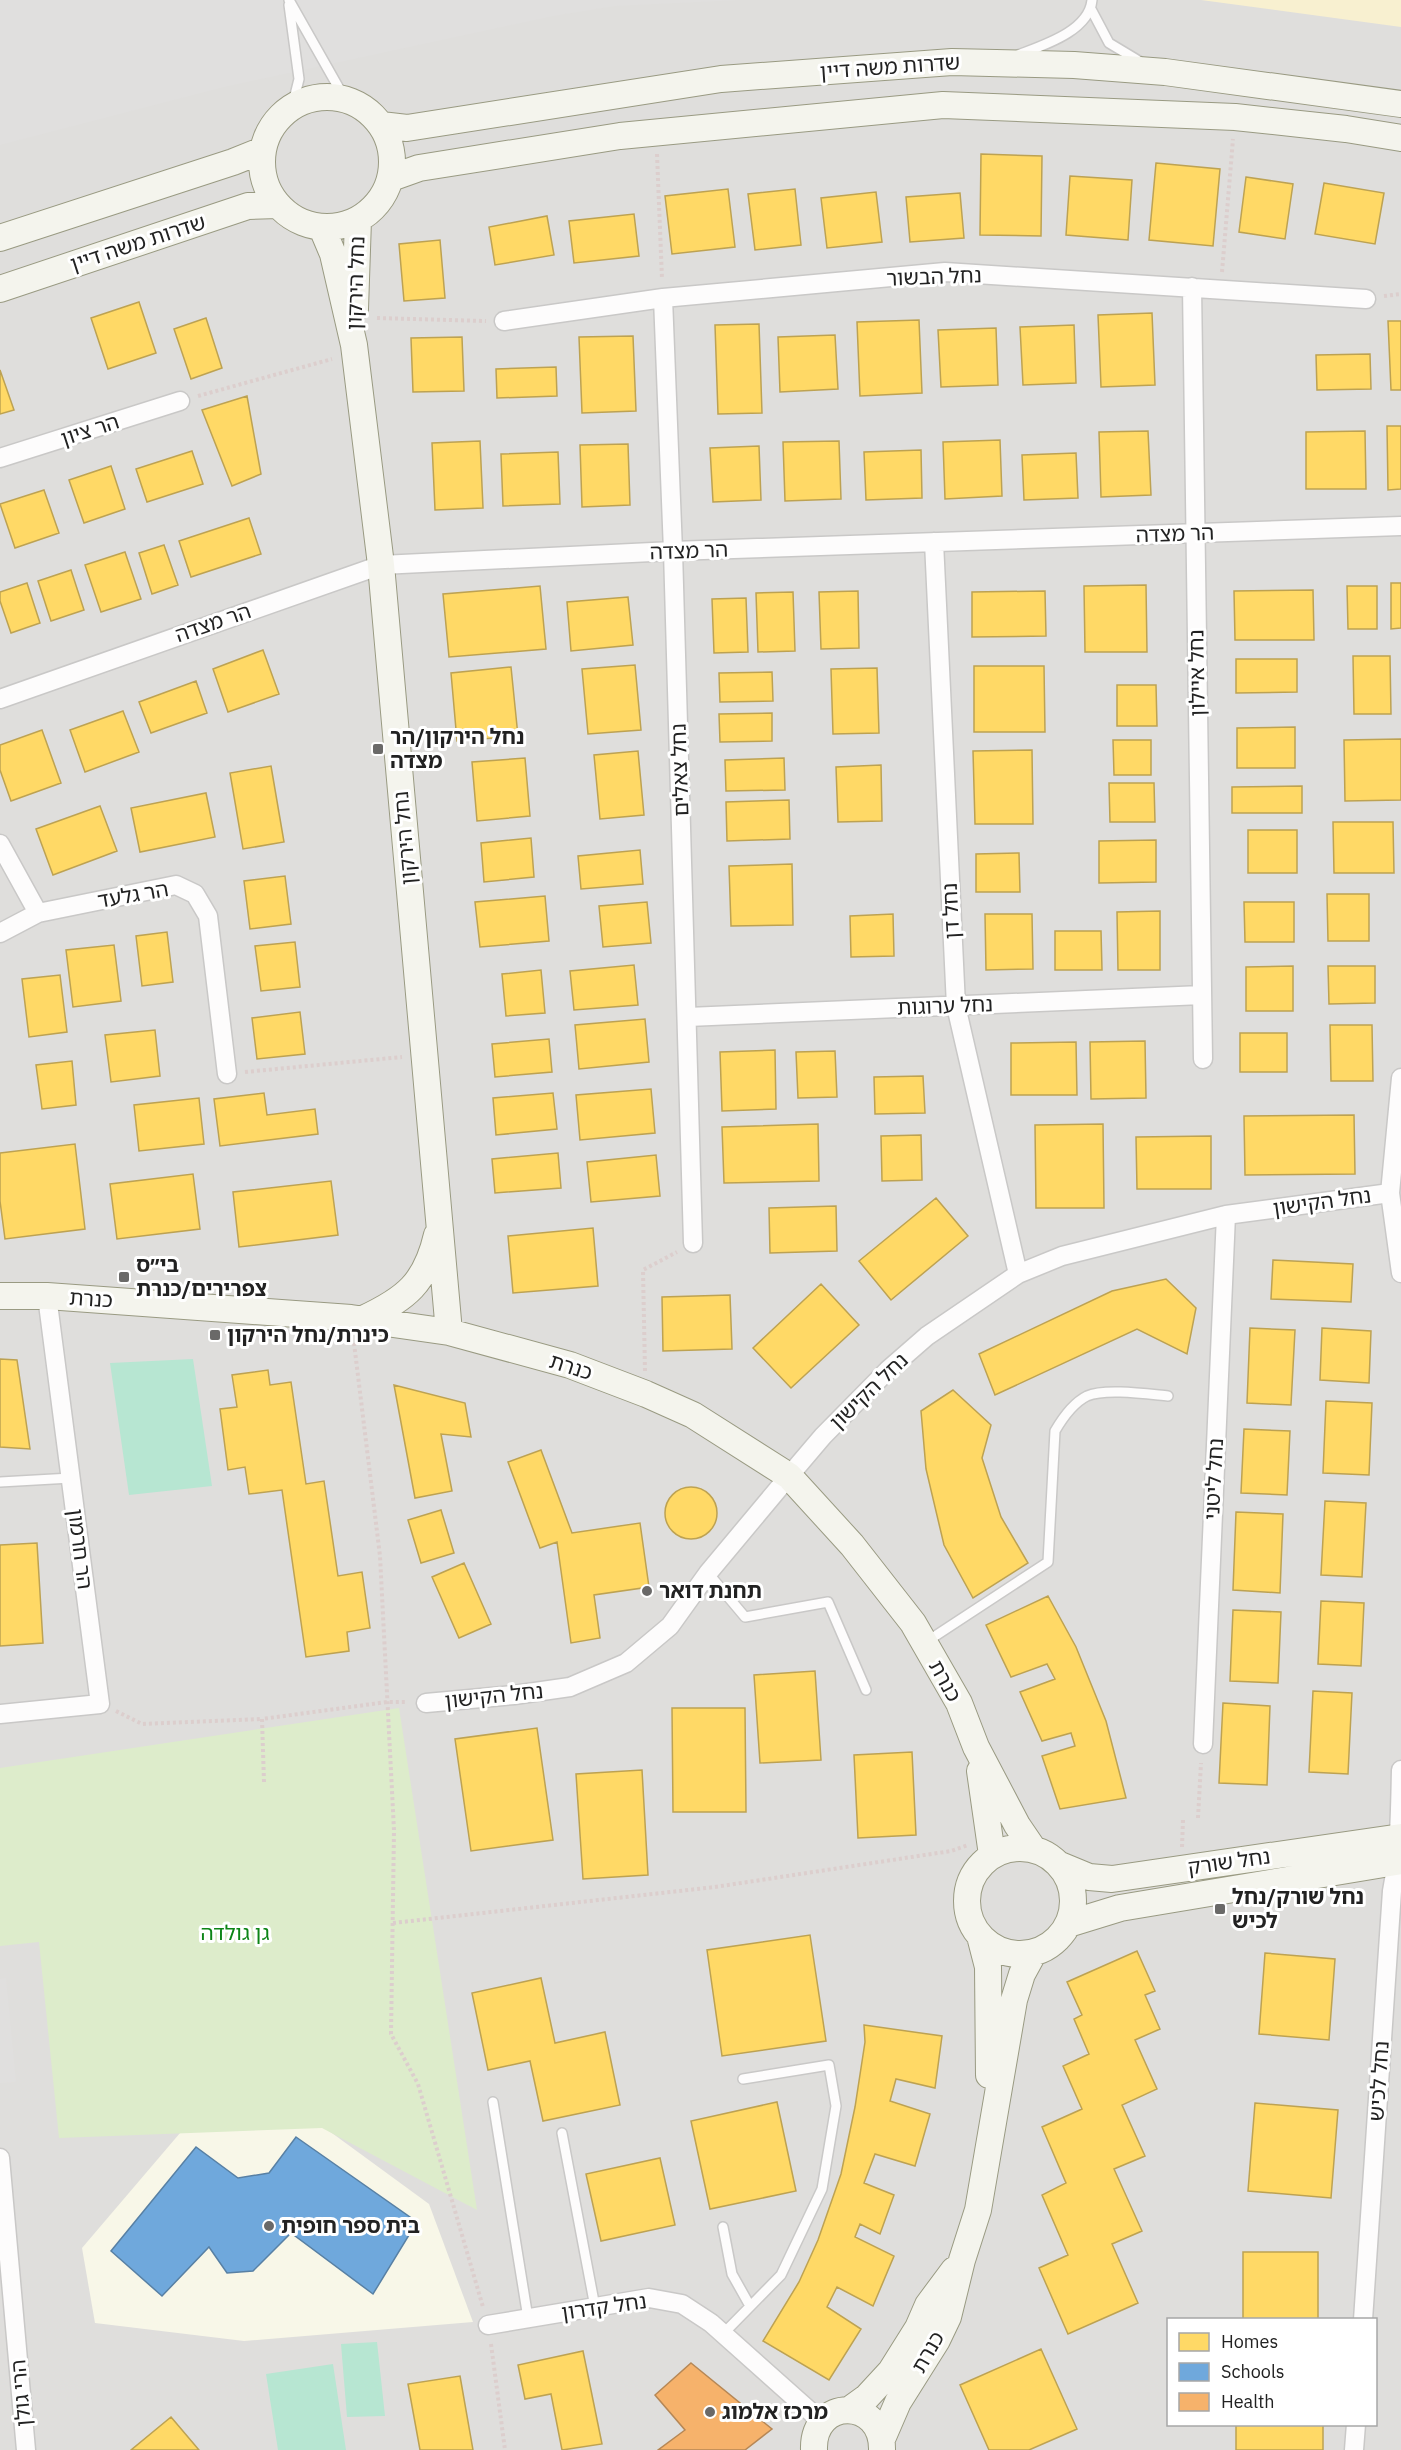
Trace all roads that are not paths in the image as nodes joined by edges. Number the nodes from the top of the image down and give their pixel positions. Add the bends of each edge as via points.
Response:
1 (289, 0) edge
2 (1091, 5) edge
3 (999, 63) junction
4 (1165, 72) junction
5 (345, 99) junction
6 (1401, 104) edge
7 (292, 107) junction
8 (381, 125) junction
9 (1401, 138) edge
10 (263, 150) junction
11 (391, 178) junction
12 (278, 205) junction
13 (358, 220) junction
14 (322, 228) junction
15 (0, 238) edge
16 (1192, 286) junction
17 (0, 289) edge
18 (663, 298) junction
19 (1366, 299) dead end
20 (504, 321) road end
21 (355, 349) junction
22 (180, 401) road end
23 (0, 458) edge
24 (1401, 526) edge
25 (1195, 533) junction
26 (934, 542) junction
27 (673, 551) junction
28 (381, 565) junction
29 (0, 699) edge
30 (0, 844) edge
31 (38, 913) junction
32 (0, 933) edge
33 (1202, 995) junction
34 (956, 1006) junction
35 (688, 1017) junction
36 (1203, 1059) dead end
37 (227, 1074) road end
38 (1401, 1078) edge
39 (1390, 1192) junction
40 (1226, 1215) junction
41 (439, 1224) junction
42 (693, 1243) road end
43 (1401, 1273) edge
44 (1018, 1274) junction
45 (0, 1296) edge
46 (47, 1296) junction
47 (357, 1318) junction
48 (449, 1332) junction
49 (1168, 1396) dead end
50 (789, 1476) junction
51 (71, 1478) junction
52 (0, 1482) edge
53 (708, 1573) junction
54 (924, 1643) junction
55 (866, 1690) dead end
56 (426, 1703) road end
57 (0, 1714) edge
58 (1203, 1744) road end
59 (976, 1748) junction
60 (1401, 1770) edge
61 (992, 1845) junction
62 (1400, 1849) edge
63 (1034, 1850) junction
64 (1060, 1865) junction
65 (1068, 1924) junction
66 (980, 1936) junction
67 (1034, 1952) junction
68 (743, 2079) dead end
69 (494, 2102) dead end
70 (990, 2129) junction
71 (562, 2133) dead end
72 (0, 2158) edge
73 (723, 2227) dead end
74 (962, 2260) junction
75 (750, 2306) junction
76 (594, 2307) junction
77 (528, 2318) junction
78 (1363, 2318) edge
79 (488, 2325) road end
80 (723, 2334) junction
81 (849, 2410) junction
82 (822, 2422) junction
83 (1356, 2426) edge
84 (882, 2445) edge
85 (26, 2450) edge
86 (814, 2450) edge
87 (1354, 2450) edge

1 - 5 lane
1 - 7 lane via 299,79
2 - 3 lane via 1083,20 1048,44
2 - 4 lane via 1109,43
3 - 4 street, שדרות משה דיין
3 - 8 street, שדרות משה דיין via 951,62 721,79 407,128
4 - 6 street, שדרות משה דיין
5 - 7 street via 318,97
5 - 8 street via 365,109
7 - 10 street via 279,118
8 - 11 street via 391,150
9 - 11 street, שדרות משה דיין via 1235,117 943,105 657,132 419,168
10 - 12 street via 262,170 267,189
10 - 15 street
11 - 13 street via 373,210
12 - 14 street via 298,221
12 - 17 street, שדרות משה דיין via 248,206
13 - 14 street
13 - 21 street, נחל הירקון
14 - 21 street, נחל הירקון via 333,254
16 - 18 street, נחל הבשור via 945,272
16 - 19 street, נחל הבשור
16 - 25 street, נחל איילון
18 - 20 street, נחל הבשור
18 - 27 street, נחל צאלים
21 - 28 street, נחל הירקון
22 - 23 street, הר ציון
24 - 25 street, הר מצדה
25 - 26 street, הר מצדה
25 - 33 street, נחל איילון
26 - 27 street, הר מצדה
26 - 34 street, נחל דן
27 - 28 street, הר מצדה
27 - 35 street, נחל צאלים
28 - 29 street, הר מצדה
28 - 41 street, נחל הירקון
30 - 31 street
31 - 32 street, הר גלעד
31 - 37 street, הר גלעד via 176,885 195,894 208,916
33 - 34 street, נחל ערוגות
33 - 36 street, נחל איילון
34 - 35 street, נחל ערוגות
34 - 44 street, נחל דן
35 - 42 street, נחל צאלים
38 - 39 street
39 - 40 street, נחל הקישון
39 - 43 street
40 - 44 street, נחל הקישון via 1062,1256
40 - 58 street, נחל ליטני
41 - 47 street via 432,1258 416,1285 393,1306
41 - 48 street, נחל הירקון
44 - 50 street, נחל הקישון via 927,1336 888,1370
45 - 46 street, כנרת
46 - 47 street, כנרת
46 - 51 street, הר חרמון
47 - 48 street, כנרת
48 - 50 street, כנרת via 570,1365 646,1394 693,1415
49 - 54 lane via 1125,1391 1087,1396 1063,1416 1055,1431 1048,1562
50 - 53 street, נחל הקישון
50 - 54 street, כנרת via 852,1545
51 - 52 lane
51 - 57 street, הר חרמון via 100,1704
53 - 55 lane via 746,1617 828,1602
53 - 56 street, נחל הקישון via 670,1626 626,1663 570,1688
54 - 59 street, כנרת via 959,1703
59 - 61 street, כנרת
59 - 63 street, כנרת
60 - 62 street, נחל לכיש
61 - 63 street, כנרת
61 - 66 street, כנרת via 967,1892 969,1915
62 - 64 street, נחל שורק via 1112,1879 1089,1877
62 - 65 street, נחל שורק via 1120,1908
62 - 78 street, נחל לכיש via 1392,1891
63 - 64 street, כנרת
64 - 65 street via 1072,1893
65 - 67 street via 1048,1946
66 - 67 street via 1004,1952
66 - 70 street, כנרת via 988,1967
67 - 70 street, כנרת via 1014,2000
68 - 75 lane via 829,2065 836,2106 822,2189 781,2274
69 - 77 lane
70 - 74 street, כנרת via 978,2210
71 - 76 lane
72 - 85 street, הרי גולן
73 - 75 lane via 732,2274
74 - 81 street, כנרת via 928,2305 891,2371
74 - 84 street, כנרת via 948,2317 898,2402
75 - 80 lane
76 - 77 street, נחל קדרון
76 - 80 street, נחל קדרון via 649,2298 682,2304
77 - 79 street, נחל קדרון
80 - 82 street, נחל קדרון
81 - 82 street, כנרת via 831,2414
81 - 84 street via 871,2419
82 - 86 street
83 - 87 street

